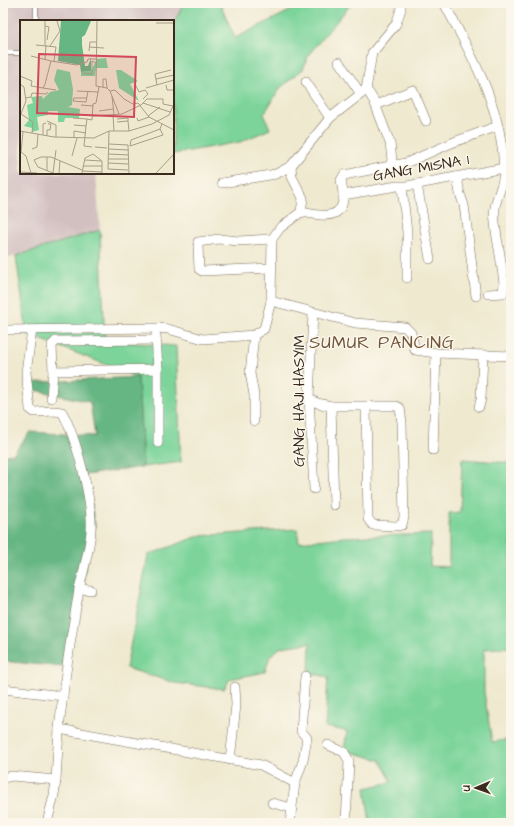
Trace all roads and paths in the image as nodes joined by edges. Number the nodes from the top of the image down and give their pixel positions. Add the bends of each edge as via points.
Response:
1 (36, 3) edge
2 (401, 3) edge
3 (444, 3) edge
4 (36, 20) edge
5 (3, 53) edge
6 (20, 53) edge
7 (339, 62) dead end
8 (306, 82) dead end
9 (363, 92) junction
10 (376, 104) junction
11 (330, 118) junction
12 (426, 121) dead end
13 (498, 126) junction
14 (291, 166) junction
15 (390, 166) junction
16 (504, 168) junction
17 (457, 177) junction
18 (508, 180) edge
19 (222, 182) dead end
20 (417, 184) junction
21 (402, 187) junction
22 (343, 194) junction
23 (301, 212) junction
24 (272, 240) junction
25 (430, 259) dead end
26 (271, 268) junction
27 (407, 278) dead end
28 (508, 282) edge
29 (488, 294) dead end
30 (476, 296) dead end
31 (271, 301) junction
32 (313, 313) junction
33 (156, 328) junction
34 (32, 330) junction
35 (3, 332) edge
36 (254, 335) junction
37 (156, 340) junction
38 (436, 353) junction
39 (483, 355) junction
40 (511, 356) edge
41 (158, 369) junction
42 (53, 371) junction
43 (52, 398) dead end
44 (310, 398) junction
45 (331, 406) junction
46 (366, 406) junction
47 (479, 407) dead end
48 (254, 421) dead end
49 (158, 443) dead end
50 (433, 450) dead end
51 (314, 489) dead end
52 (334, 504) dead end
53 (79, 589) junction
54 (91, 590) dead end
55 (304, 676) dead end
56 (235, 688) dead end
57 (3, 689) edge
58 (63, 696) junction
59 (59, 729) junction
60 (328, 745) dead end
61 (230, 760) junction
62 (3, 778) edge
63 (56, 780) junction
64 (295, 783) junction
65 (272, 803) dead end
66 (292, 808) junction
67 (47, 823) edge
68 (290, 823) edge
69 (346, 823) edge

1 - 4 lane
2 - 9 street via 396,24 372,53
3 - 13 street via 491,98
5 - 6 lane
7 - 9 street
8 - 11 street
9 - 10 street via 372,97
9 - 11 street
10 - 12 street via 413,90
10 - 15 street via 390,143
11 - 14 street
13 - 15 street via 406,163
13 - 16 street
14 - 19 street via 276,174
14 - 23 street via 292,177 303,198
15 - 22 street via 344,176 341,180
16 - 17 street, GANG MISNA 1
16 - 18 street
17 - 20 street, GANG MISNA 1
17 - 30 street via 464,205
18 - 28 street via 495,207 494,220
20 - 21 street, GANG MISNA 1
20 - 25 street
21 - 22 street, GANG MISNA 1
21 - 27 street via 407,232
22 - 23 street via 342,205 331,215
23 - 24 street via 280,228
24 - 26 street
24 - 26 street via 219,239 198,242 200,270
26 - 31 street
28 - 29 street via 503,293
31 - 32 street
31 - 36 street via 264,329
32 - 38 street via 355,323 405,327 411,333 415,350
32 - 44 street, GANG HAJI HASYIM
33 - 34 street
33 - 36 street via 203,339
33 - 37 street
34 - 35 street
34 - 53 street via 26,372 30,409 34,412 62,412 76,449 90,502 91,530
36 - 48 street via 250,373 254,395
37 - 41 street
37 - 42 street via 56,341 52,345
38 - 39 street
38 - 50 street
39 - 40 street
39 - 47 street
41 - 42 street
41 - 49 street
42 - 43 street
44 - 45 street via 317,403
44 - 51 street, GANG HAJI HASYIM
45 - 46 street
45 - 52 street
46 - 46 street via 400,408 404,517 402,525 373,525 368,520
53 - 54 street
53 - 58 street
55 - 64 street via 301,731 307,738 303,762
56 - 61 street via 236,712
57 - 58 street
58 - 59 street
59 - 61 street
59 - 63 street
60 - 69 street via 344,752 349,761
61 - 64 street via 261,765
62 - 63 street via 12,776
63 - 67 street
64 - 66 street
65 - 66 street
66 - 68 street

